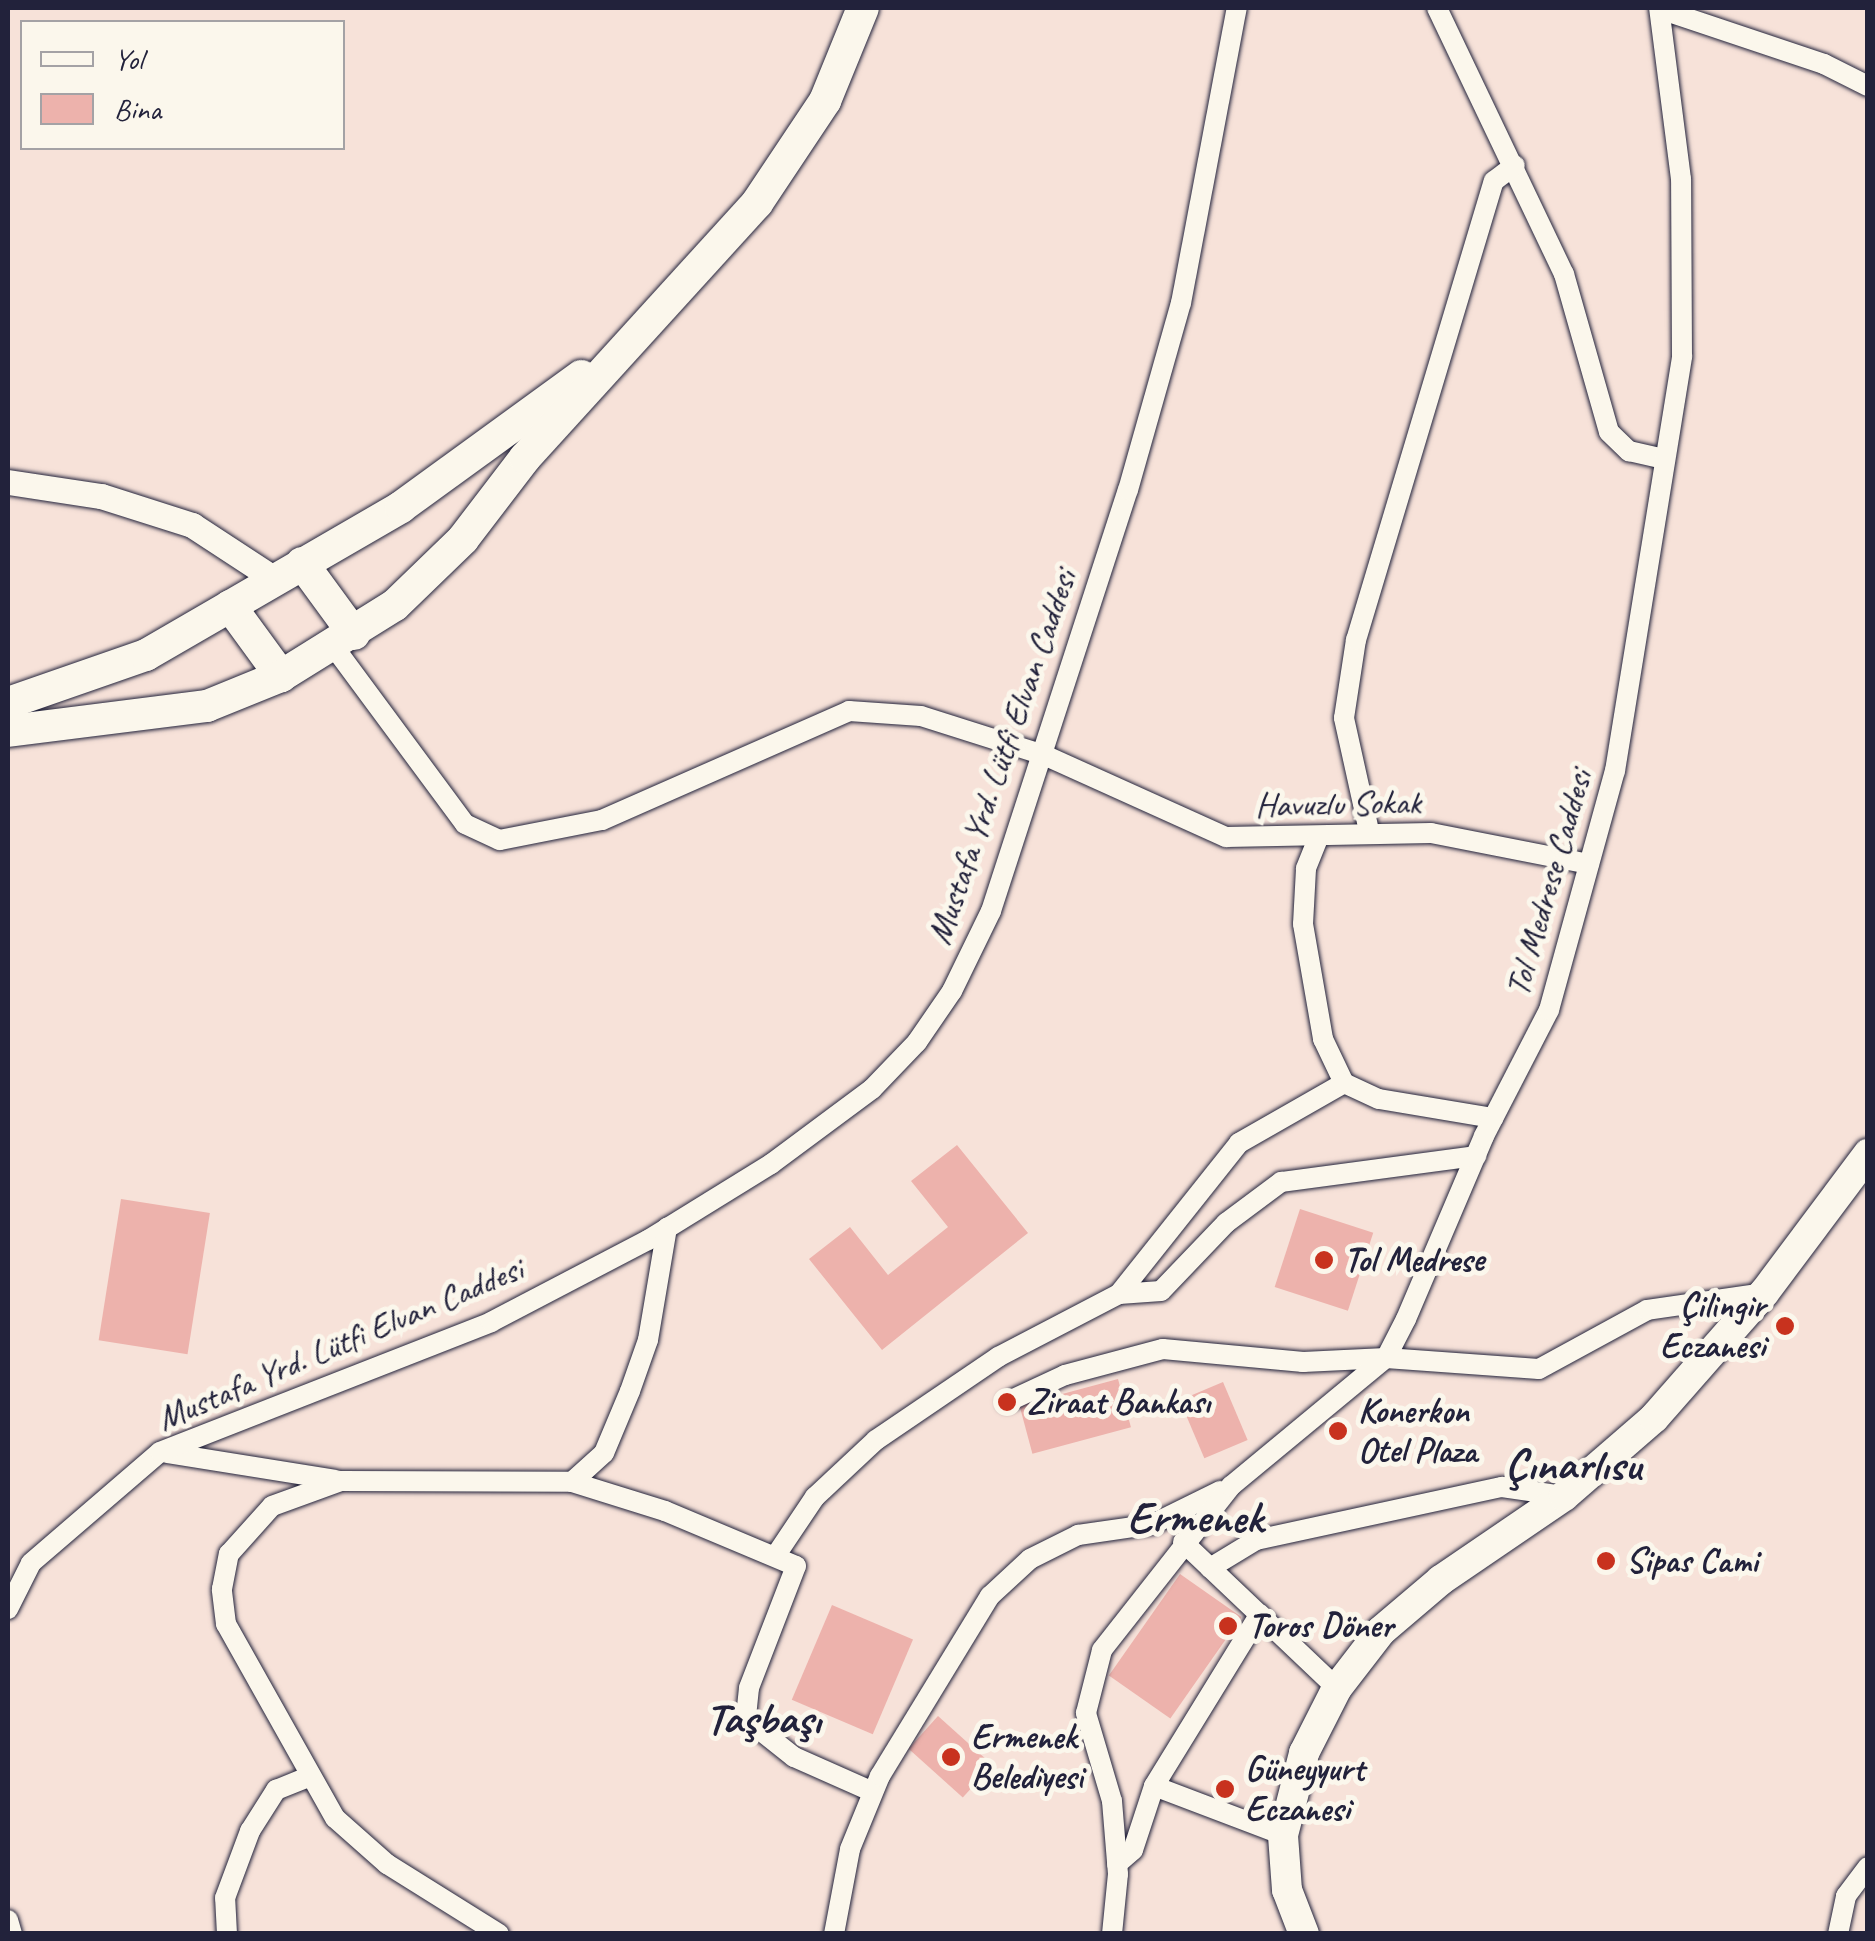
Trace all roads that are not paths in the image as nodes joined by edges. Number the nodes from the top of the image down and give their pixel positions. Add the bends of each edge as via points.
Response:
1 (863, 8) edge
2 (1236, 8) edge
3 (1437, 8) edge
4 (1659, 8) edge
5 (1868, 86) edge
6 (1515, 165) junction
7 (634, 340) junction
8 (1664, 459) junction
9 (8, 482) edge
10 (289, 572) junction
11 (230, 606) junction
12 (344, 641) junction
13 (282, 676) junction
14 (8, 703) edge
15 (8, 730) edge
16 (1044, 755) junction
17 (1369, 831) junction
18 (1319, 836) junction
19 (1588, 864) junction
20 (1344, 1083) junction
21 (1493, 1118) junction
22 (1868, 1154) edge
23 (1476, 1156) junction
24 (667, 1228) junction
25 (1764, 1293) junction
26 (1119, 1294) junction
27 (1386, 1358) junction
28 (1007, 1402) dead end
29 (160, 1452) junction
30 (341, 1481) junction
31 (572, 1482) junction
32 (1231, 1486) junction
33 (1564, 1496) junction
34 (1183, 1542) junction
35 (776, 1555) junction
36 (1210, 1568) junction
37 (8, 1609) edge
38 (1260, 1614) junction
39 (1337, 1688) junction
40 (308, 1777) junction
41 (1154, 1786) junction
42 (873, 1792) junction
43 (1283, 1835) junction
44 (1117, 1864) junction
45 (1868, 1867) edge
46 (8, 1920) edge
47 (12, 1934) edge
48 (227, 1934) edge
49 (498, 1934) edge
50 (834, 1934) edge
51 (1112, 1934) edge
52 (1304, 1934) edge
53 (1838, 1934) edge

1 - 7 main road via 825,101 757,203
2 - 16 street, Mustafa Yrd. Lütfi Elvan Caddesi via 1181,302
3 - 6 street
4 - 5 street via 1824,64
4 - 8 street, Tol Medrese Caddesi via 1681,179 1682,356
6 - 8 street via 1564,274 1608,432 1629,451
6 - 17 street via 1494,182 1356,640 1344,718
7 - 10 main road via 401,507
7 - 12 main road via 525,458 463,539
8 - 19 street, Tol Medrese Caddesi via 1615,771
9 - 10 street via 101,496 192,525
10 - 11 main road
10 - 12 main road
11 - 13 main road
11 - 14 main road via 146,655
12 - 13 main road
12 - 16 street, Havuzlu Sokak via 464,824 500,840 602,820 850,711 920,716
13 - 15 main road via 207,706
16 - 18 street, Havuzlu Sokak via 1226,837
16 - 24 street, Mustafa Yrd. Lütfi Elvan Caddesi via 991,911 952,990 916,1042 872,1089 771,1164
17 - 18 street, Havuzlu Sokak
17 - 19 street, Havuzlu Sokak via 1494,842
18 - 20 street via 1306,869 1303,924 1324,1039
19 - 21 street, Tol Medrese Caddesi via 1550,1010
20 - 21 street via 1379,1099
20 - 26 street via 1238,1144
21 - 23 street, Tol Medrese Caddesi
22 - 25 main road
23 - 26 street via 1282,1182 1226,1223 1161,1290
23 - 27 street, Tol Medrese Caddesi
24 - 29 street, Mustafa Yrd. Lütfi Elvan Caddesi via 491,1322
24 - 31 street via 648,1340 630,1391 604,1453
25 - 27 street via 1646,1310 1540,1369
25 - 33 main road via 1654,1418
26 - 35 street via 998,1357 876,1440 815,1496
27 - 28 street via 1304,1362 1163,1348 1065,1375
27 - 32 street
29 - 30 street
29 - 37 street, Mustafa Yrd. Lütfi Elvan Caddesi via 31,1563
30 - 31 street
30 - 40 street via 272,1506 248,1526 229,1554 222,1589 226,1624
31 - 35 street
32 - 34 street
32 - 42 street via 1153,1524 1078,1536 1030,1559 990,1596 903,1730
33 - 36 street via 1502,1487 1256,1540
33 - 39 main road via 1440,1580 1381,1632
34 - 36 street
34 - 44 street via 1102,1650 1086,1713 1112,1801
35 - 42 street via 796,1566 754,1670 746,1718 794,1757
36 - 38 street
38 - 39 street
38 - 41 street
39 - 43 main road via 1304,1753
40 - 48 street via 276,1790 250,1831 225,1898
40 - 49 street via 335,1818 387,1864
41 - 43 street
41 - 44 street via 1133,1850
42 - 50 street via 850,1849
43 - 52 main road via 1287,1890
44 - 51 street
45 - 53 street via 1846,1896
46 - 47 street

